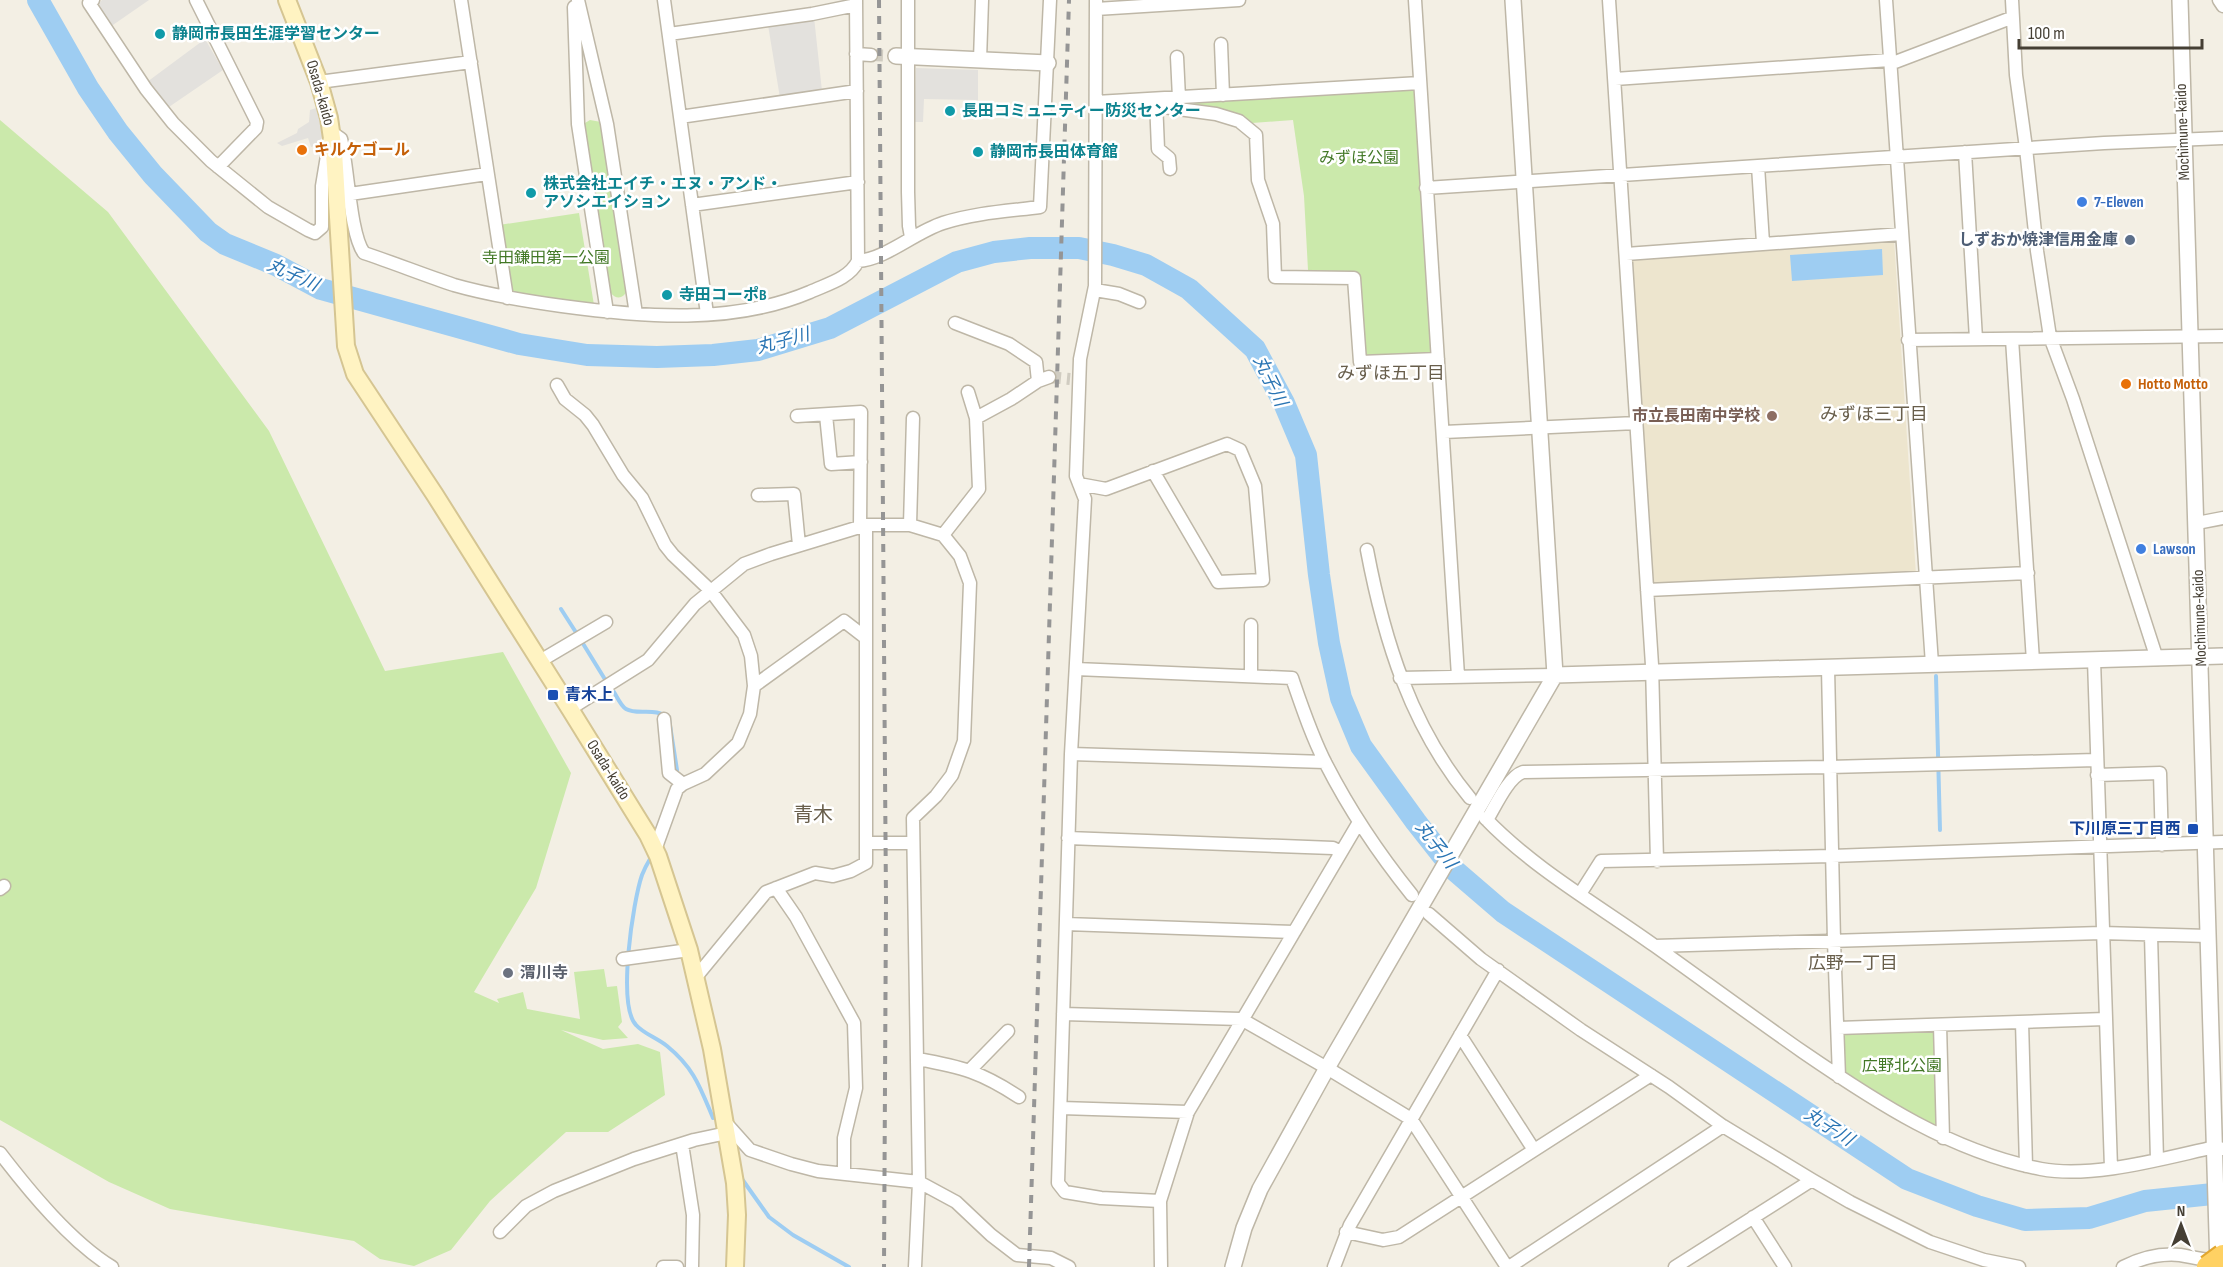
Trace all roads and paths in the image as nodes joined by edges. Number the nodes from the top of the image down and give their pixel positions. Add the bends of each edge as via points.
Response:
1 (93, 0) edge
2 (196, 0) edge
3 (290, 0) edge
4 (462, 0) edge
5 (576, 0) edge
6 (664, 0) edge
7 (908, 0) edge
8 (982, 0) edge
9 (1050, 0) edge
10 (1239, 0) edge
11 (1415, 0) edge
12 (1513, 0) edge
13 (1609, 0) edge
14 (1886, 0) edge
15 (2012, 0) edge
16 (2180, 0) edge
17 (2219, 0) edge
18 (856, 3) edge
19 (1096, 4) edge
20 (2223, 6) edge
21 (2011, 18) junction
22 (669, 34) junction
23 (1221, 44) dead end
24 (856, 54) junction
25 (871, 55) tunnel mouth
26 (902, 56) junction
27 (1177, 57) dead end
28 (980, 60) junction
29 (471, 62) junction
30 (1890, 62) junction
31 (1048, 63) junction
32 (1615, 79) junction
33 (319, 82) junction
34 (1420, 83) junction
35 (856, 91) junction
36 (1223, 95) junction
37 (1179, 98) junction
38 (1096, 102) junction
39 (1156, 102) junction
40 (680, 117) junction
41 (331, 132) junction
42 (2223, 138) edge
43 (2183, 139) junction
44 (2026, 148) junction
45 (1965, 152) junction
46 (1897, 157) junction
47 (1758, 166) junction
48 (218, 167) junction
49 (1170, 169) dead end
50 (487, 174) junction
51 (1621, 175) junction
52 (1525, 181) junction
53 (858, 182) junction
54 (1426, 188) junction
55 (350, 194) junction
56 (692, 205) junction
57 (1902, 234) junction
58 (911, 237) junction
59 (1763, 243) junction
60 (1626, 254) junction
61 (858, 261) junction
62 (1095, 288) junction
63 (507, 298) junction
64 (1139, 303) dead end
65 (607, 312) junction
66 (636, 314) junction
67 (707, 314) junction
68 (955, 323) dead end
69 (2190, 336) junction
70 (2223, 336) edge
71 (2050, 338) junction
72 (1976, 339) junction
73 (2012, 339) junction
74 (1908, 340) junction
75 (1438, 359) junction
76 (557, 385) dead end
77 (968, 392) dead end
78 (826, 415) junction
79 (796, 416) dead end
80 (913, 418) dead end
81 (976, 418) junction
82 (1636, 423) junction
83 (1539, 427) junction
84 (1444, 432) junction
85 (861, 462) junction
86 (1154, 471) junction
87 (1079, 484) junction
88 (758, 495) dead end
89 (2223, 518) edge
90 (2197, 522) junction
91 (910, 525) junction
92 (863, 526) junction
93 (943, 535) junction
94 (799, 545) junction
95 (1367, 550) dead end
96 (2028, 573) junction
97 (1926, 579) junction
98 (710, 590) junction
99 (1647, 590) junction
100 (606, 622) dead end
101 (1251, 625) dead end
102 (866, 638) junction
103 (2223, 656) edge
104 (2201, 657) junction
105 (2157, 658) junction
106 (2094, 660) junction
107 (540, 661) junction
108 (2033, 661) junction
109 (1932, 664) junction
110 (1828, 668) junction
111 (1076, 669) junction
112 (1652, 672) junction
113 (1251, 675) junction
114 (1555, 675) junction
115 (1458, 676) junction
116 (1400, 678) junction
117 (754, 686) junction
118 (570, 709) junction
119 (664, 719) dead end
120 (1071, 754) junction
121 (2096, 760) junction
122 (1325, 762) junction
123 (1829, 767) junction
124 (1655, 769) junction
125 (2097, 774) junction
126 (683, 784) junction
127 (1470, 798) dead end
128 (1359, 822) junction
129 (1068, 838) junction
130 (2223, 842) edge
131 (866, 843) junction
132 (913, 843) junction
133 (2204, 844) junction
134 (2162, 845) junction
135 (2100, 847) junction
136 (655, 850) junction
137 (1341, 852) junction
138 (1832, 856) junction
139 (1657, 861) junction
140 (776, 888) junction
141 (1580, 894) junction
142 (1412, 895) dead end
143 (1429, 914) dead end
144 (1066, 924) junction
145 (1294, 932) junction
146 (2102, 933) junction
147 (2151, 935) junction
148 (2208, 936) junction
149 (1834, 941) junction
150 (1655, 946) junction
151 (689, 950) junction
152 (628, 958) dead end
153 (1498, 970) junction
154 (696, 976) junction
155 (1063, 1014) junction
156 (1241, 1019) junction
157 (2105, 1019) junction
158 (2022, 1022) junction
159 (1940, 1025) junction
160 (1838, 1028) junction
161 (1008, 1031) dead end
162 (1460, 1035) junction
163 (918, 1059) junction
164 (1327, 1068) junction
165 (970, 1070) junction
166 (1651, 1075) junction
167 (1839, 1077) junction
168 (1019, 1097) dead end
169 (1061, 1108) junction
170 (1188, 1112) junction
171 (1411, 1119) junction
172 (1723, 1126) junction
173 (726, 1127) junction
174 (1943, 1138) junction
175 (682, 1144) junction
176 (2219, 1148) edge
177 (1534, 1150) junction
178 (0, 1153) edge
179 (2157, 1160) junction
180 (2026, 1166) junction
181 (2111, 1168) junction
182 (844, 1174) junction
183 (1812, 1180) junction
184 (919, 1182) junction
185 (1462, 1195) junction
186 (1160, 1201) junction
187 (1753, 1217) junction
188 (500, 1232) dead end
189 (1346, 1232) junction
190 (1978, 1258) junction
191 (2217, 1259) edge
192 (1051, 1262) edge
193 (112, 1267) edge
194 (663, 1267) edge
195 (676, 1267) edge
196 (692, 1267) edge
197 (735, 1267) edge
198 (915, 1267) edge
199 (1069, 1267) edge
200 (1161, 1267) edge
201 (1233, 1267) edge
202 (1334, 1267) edge
203 (1508, 1267) edge
204 (1676, 1267) edge
205 (1785, 1267) edge
206 (1967, 1267) edge
207 (2019, 1267) edge
208 (2123, 1267) edge

1 - 48 street via 89,3 146,89 173,123
2 - 48 street via 257,122 256,128
3 - 33 main road, Osada-kaido
4 - 29 street
5 - 65 street via 578,124
5 - 66 street via 607,124
6 - 22 street
7 - 26 street
8 - 28 street
9 - 31 street
10 - 19 street
11 - 34 street
12 - 52 street
13 - 32 street
14 - 30 street
15 - 21 street
16 - 43 street, Mochimune-kaido
17 - 20 street
18 - 22 street via 812,14
18 - 24 street
19 - 38 street
21 - 30 street
21 - 44 street
22 - 40 street
23 - 36 street
24 - 25 street
24 - 35 street
26 - 28 street
26 - 58 street
27 - 37 street
28 - 31 street
29 - 33 street
29 - 50 street
30 - 32 street
30 - 46 street
31 - 58 street via 1040,207 942,223
32 - 51 street
33 - 41 main road, Osada-kaido
34 - 36 street
34 - 54 street
35 - 40 street
35 - 53 street
36 - 37 street
37 - 39 street
38 - 39 street
38 - 62 street
39 - 49 street via 1158,149 1169,158
39 - 75 street via 1239,121 1256,135 1258,180 1273,224 1275,277 1354,278 1360,362
40 - 56 street
41 - 48 street via 322,186 322,227 315,233 268,207
41 - 55 street via 341,138
41 - 107 main road, Osada-kaido via 346,346 355,374
42 - 43 street
43 - 44 street
43 - 69 street, Mochimune-kaido
44 - 45 street
44 - 71 street
45 - 46 street
45 - 72 street
46 - 47 street
46 - 57 street
47 - 51 street
47 - 59 street
50 - 55 street
50 - 63 street
51 - 52 street
51 - 60 street
52 - 54 street
52 - 83 street
53 - 56 street
53 - 61 street
54 - 75 street
55 - 63 street via 356,238 364,253 454,285
56 - 67 street
57 - 59 street
57 - 74 street
58 - 61 street via 874,258
59 - 60 street
60 - 82 street
61 - 67 street via 853,272 802,295 736,312
62 - 64 street
62 - 87 street via 1075,379
63 - 65 street
65 - 66 street
66 - 67 street
68 - 81 street via 1009,344 1036,362 1043,379
69 - 70 street
69 - 71 street
69 - 90 street, Mochimune-kaido
71 - 73 street
71 - 105 street
72 - 73 street
72 - 74 street
73 - 96 street
74 - 97 street
75 - 84 street
76 - 98 street via 565,399 593,425 642,498 673,555
77 - 81 street
78 - 79 street
78 - 85 street via 831,464
78 - 85 street via 861,412
80 - 91 street
81 - 93 street via 979,489
82 - 83 street
82 - 99 street
83 - 84 street
83 - 114 street
84 - 115 street
85 - 92 street
86 - 86 street via 1218,582 1263,580 1255,486 1240,450 1227,444
86 - 87 street via 1106,489
87 - 111 street via 1085,499
88 - 94 street via 794,494
89 - 90 street
90 - 104 street, Mochimune-kaido
91 - 92 street
91 - 93 street
92 - 94 street
92 - 102 street
93 - 132 street via 960,556 970,583 964,741 952,775 913,818
94 - 98 street via 744,564
95 - 116 street
96 - 97 street
96 - 108 street
97 - 99 street
97 - 109 street
98 - 117 street via 744,635
98 - 118 street via 648,660
99 - 112 street
100 - 107 street
101 - 113 street
102 - 117 street via 844,621
102 - 131 street
103 - 104 street
104 - 105 street
104 - 133 street, Mochimune-kaido
105 - 106 street
106 - 108 street
106 - 121 street
107 - 118 main road, Osada-kaido
108 - 109 street
109 - 110 street
110 - 112 street
110 - 123 street
111 - 113 street
111 - 120 street
112 - 114 street
112 - 124 street
113 - 122 street via 1292,678
114 - 115 street
114 - 164 street
115 - 116 street
116 - 127 street via 1428,738
117 - 126 street via 750,714 738,743 705,774
118 - 136 main road, Osada-kaido
119 - 126 street via 669,773
120 - 122 street
120 - 129 street
121 - 123 street
121 - 125 street
122 - 128 street
123 - 124 street
123 - 138 street
124 - 139 street
124 - 141 street via 1523,772 1509,784 1486,819 1521,852
125 - 134 street via 2160,773
125 - 135 street
126 - 136 street via 677,789
128 - 137 street
128 - 142 street
129 - 137 street via 1334,848
129 - 144 street
130 - 133 street
131 - 132 street
131 - 140 street via 866,863 851,871 833,876 815,873
132 - 163 street
133 - 134 street
133 - 148 street, Mochimune-kaido
134 - 135 street
135 - 138 street
135 - 146 street
136 - 151 main road, Osada-kaido
137 - 145 street
138 - 139 street
138 - 149 street
139 - 141 street via 1601,861
140 - 154 street via 756,902
140 - 182 street via 854,1023 856,1088 844,1138
141 - 150 street
143 - 153 street
144 - 145 street
144 - 155 street
145 - 156 street
146 - 147 street
146 - 149 street
146 - 157 street
147 - 148 street
147 - 179 street
148 - 176 street, Mochimune-kaido
149 - 150 street
149 - 160 street
150 - 167 street
151 - 152 street
151 - 154 main road, Osada-kaido
153 - 162 street
153 - 166 street
154 - 173 main road, Osada-kaido
155 - 156 street
155 - 169 street
156 - 164 street
156 - 170 street
157 - 158 street
157 - 181 street
158 - 159 street
158 - 180 street
159 - 160 street
159 - 174 street
160 - 167 street
161 - 165 street
162 - 171 street
162 - 177 street
163 - 165 street
163 - 184 street
164 - 171 street
164 - 201 street via 1260,1189
165 - 168 street
166 - 172 street
166 - 177 street
167 - 174 street
169 - 170 street
169 - 186 street via 1058,1183 1065,1192
170 - 186 street
171 - 185 street
171 - 189 street
172 - 183 street
172 - 203 street
173 - 175 street
173 - 182 street via 750,1150 818,1171
173 - 197 main road, Osada-kaido via 735,1183
174 - 180 street
175 - 188 street via 554,1191 526,1206
175 - 196 street via 693,1215
176 - 179 street
176 - 191 street, Mochimune-kaido via 2215,1164
177 - 185 street
178 - 193 street via 72,1235
179 - 181 street
180 - 181 street via 2059,1172
182 - 184 street
183 - 187 street
183 - 190 street via 1930,1242
184 - 192 street via 956,1202 1017,1256
184 - 198 street
185 - 189 street via 1399,1238 1383,1240
185 - 203 street
186 - 200 street
187 - 204 street
187 - 205 street
189 - 202 street
190 - 206 street
190 - 207 street
191 - 208 street via 2160,1255
192 - 199 street
194 - 195 street

